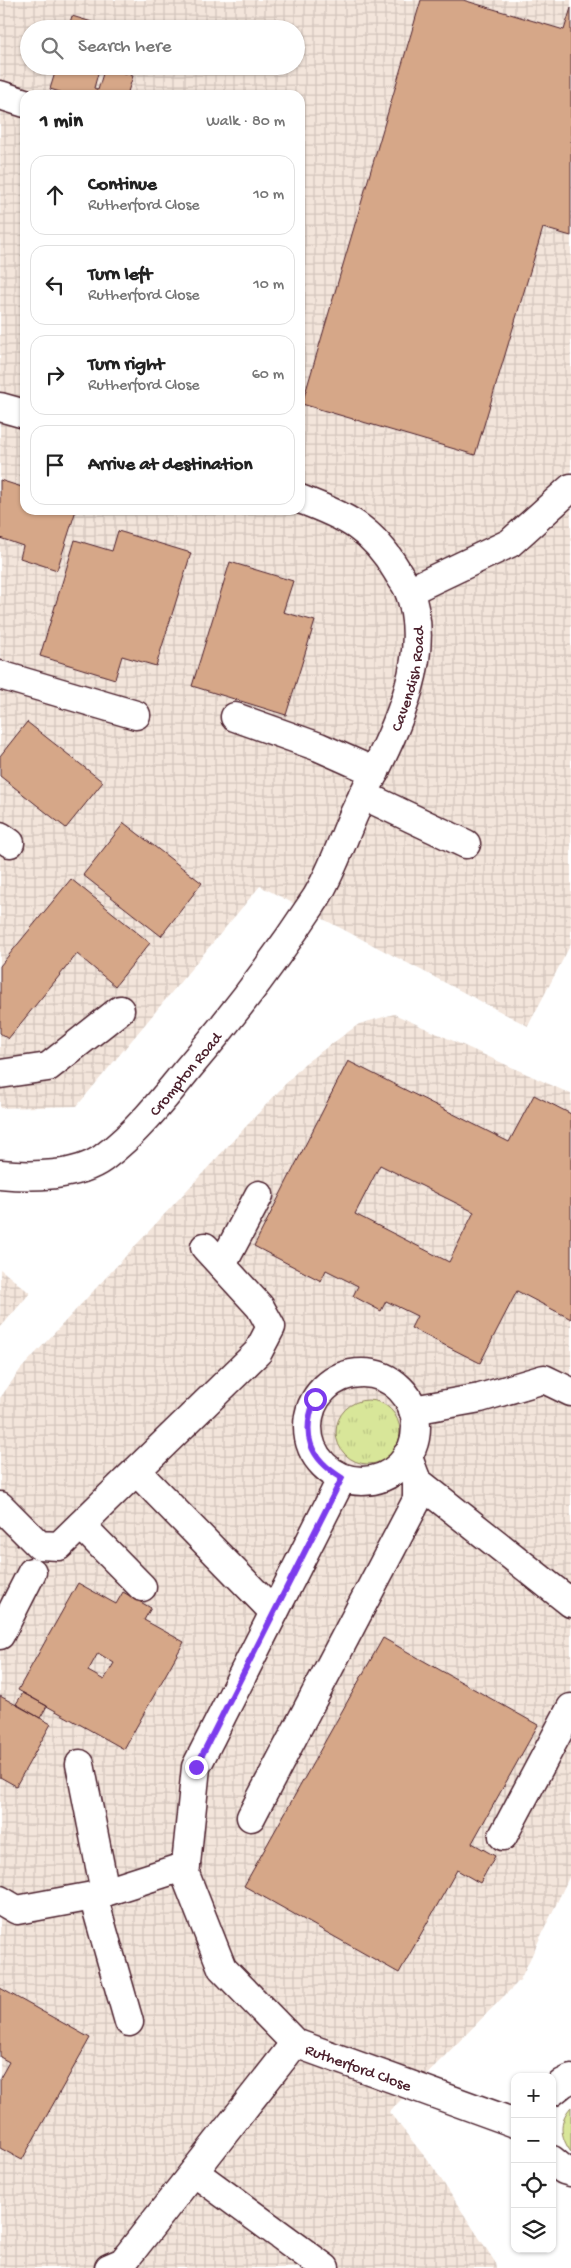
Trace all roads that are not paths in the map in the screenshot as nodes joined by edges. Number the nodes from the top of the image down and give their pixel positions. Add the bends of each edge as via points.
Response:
1 (0, 95) edge
2 (20, 101) edge
3 (0, 407) edge
4 (20, 413) edge
5 (571, 488) edge
6 (305, 501) edge
7 (409, 591) junction
8 (0, 675) edge
9 (136, 715) dead end
10 (235, 717) dead end
11 (369, 784) junction
12 (466, 844) dead end
13 (317, 895) joint
14 (120, 1010) dead end
15 (0, 1074) edge
16 (0, 1174) edge
17 (259, 1195) dead end
18 (571, 1392) edge
19 (413, 1410) junction
20 (407, 1455) junction
21 (136, 1471) junction
22 (342, 1478) junction
23 (417, 1481) junction
24 (0, 1506) edge
25 (81, 1525) junction
26 (32, 1572) dead end
27 (142, 1587) dead end
28 (571, 1603) edge
29 (274, 1612) junction
30 (1, 1630) edge
31 (571, 1708) edge
32 (80, 1764) dead end
33 (251, 1816) dead end
34 (503, 1836) dead end
35 (186, 1866) junction
36 (99, 1894) junction
37 (0, 1900) edge
38 (129, 2022) dead end
39 (295, 2043) junction
40 (571, 2079) edge
41 (556, 2089) edge
42 (511, 2122) edge
43 (556, 2163) edge
44 (194, 2172) junction
45 (571, 2172) edge
46 (109, 2268) edge
47 (325, 2268) edge

1 - 2 street
3 - 4 street
5 - 7 street via 510,543
6 - 7 street, Cavendish Road via 332,511 364,530 384,549
7 - 11 street, Cavendish Road via 415,620 416,652 394,730
8 - 9 street
10 - 11 street via 319,747
11 - 12 street
11 - 13 street, Cavendish Road
13 - 16 street, Crompton Road via 238,1009 149,1116 102,1159 68,1172 22,1176
14 - 15 street via 48,1067
17 - 21 street via 213,1256 260,1307 271,1327 258,1352
18 - 19 street via 544,1379 480,1398
19 - 20 street via 416,1429
19 - 22 street via 401,1390 380,1376 362,1373 343,1376 327,1386 315,1399 308,1417 308,1436 314,1454 326,1468
20 - 22 street via 401,1465 385,1476 367,1482
20 - 23 street
21 - 25 street
21 - 29 street
22 - 29 street, Rutherford Close
23 - 28 street
23 - 33 street via 417,1500
24 - 25 street via 38,1545 60,1546
25 - 27 street
26 - 30 street
29 - 35 street, Rutherford Close via 196,1767
31 - 34 street
32 - 36 street
35 - 36 street
35 - 39 street, Rutherford Close via 185,1874 222,1968
36 - 37 street via 17,1910
36 - 38 street
39 - 42 street, Rutherford Close
39 - 44 street
40 - 41 street
43 - 45 street
44 - 46 street via 123,2262
44 - 47 street

